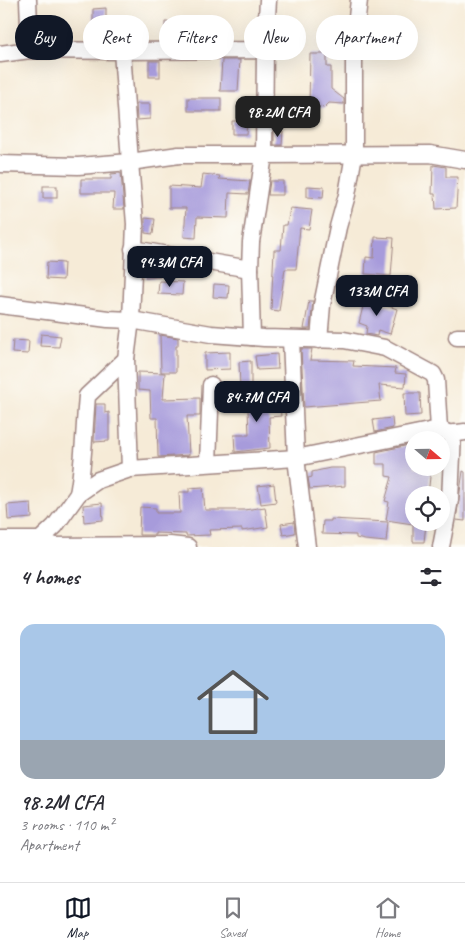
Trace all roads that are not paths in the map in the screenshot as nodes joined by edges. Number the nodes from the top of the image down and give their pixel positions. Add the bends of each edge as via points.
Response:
1 (28, 0) edge
2 (268, 0) edge
3 (359, 0) edge
4 (29, 15) edge
5 (267, 15) edge
6 (244, 50) edge
7 (15, 52) edge
8 (149, 52) edge
9 (0, 54) edge
10 (123, 60) edge
11 (264, 60) edge
12 (354, 154) junction
13 (264, 155) junction
14 (465, 160) edge
15 (130, 162) junction
16 (0, 164) edge
17 (133, 249) junction
18 (250, 269) junction
19 (0, 305) edge
20 (131, 320) junction
21 (252, 337) junction
22 (291, 339) junction
23 (319, 340) junction
24 (126, 359) junction
25 (211, 385) dead end
26 (452, 432) edge
27 (296, 458) junction
28 (208, 463) junction
29 (130, 469) junction
30 (78, 494) junction
31 (0, 540) edge
32 (40, 540) junction
33 (75, 546) edge
34 (170, 546) edge
35 (10, 547) edge
36 (188, 547) edge
37 (307, 547) edge
38 (441, 547) edge

1 - 4 street
2 - 5 street
3 - 12 street via 354,44
6 - 8 street
7 - 9 street
10 - 15 street
11 - 13 street
12 - 13 street
12 - 14 street via 430,154
12 - 23 street via 322,305
13 - 15 street via 179,155
13 - 18 street
15 - 16 street via 78,166
15 - 17 street via 135,224
17 - 18 street
17 - 20 street
18 - 21 street
19 - 20 street
20 - 21 street via 211,334
20 - 24 street
21 - 22 street
22 - 23 street
22 - 27 street
23 - 26 street via 344,340 384,348 433,374
24 - 29 street
24 - 30 street via 88,396
25 - 28 street
26 - 27 street
26 - 38 street via 450,500
27 - 28 street
27 - 37 street
28 - 29 street
29 - 30 street via 98,480
30 - 32 street via 55,526
31 - 32 street
32 - 33 street via 55,546
32 - 35 street
33 - 34 street
34 - 36 street

